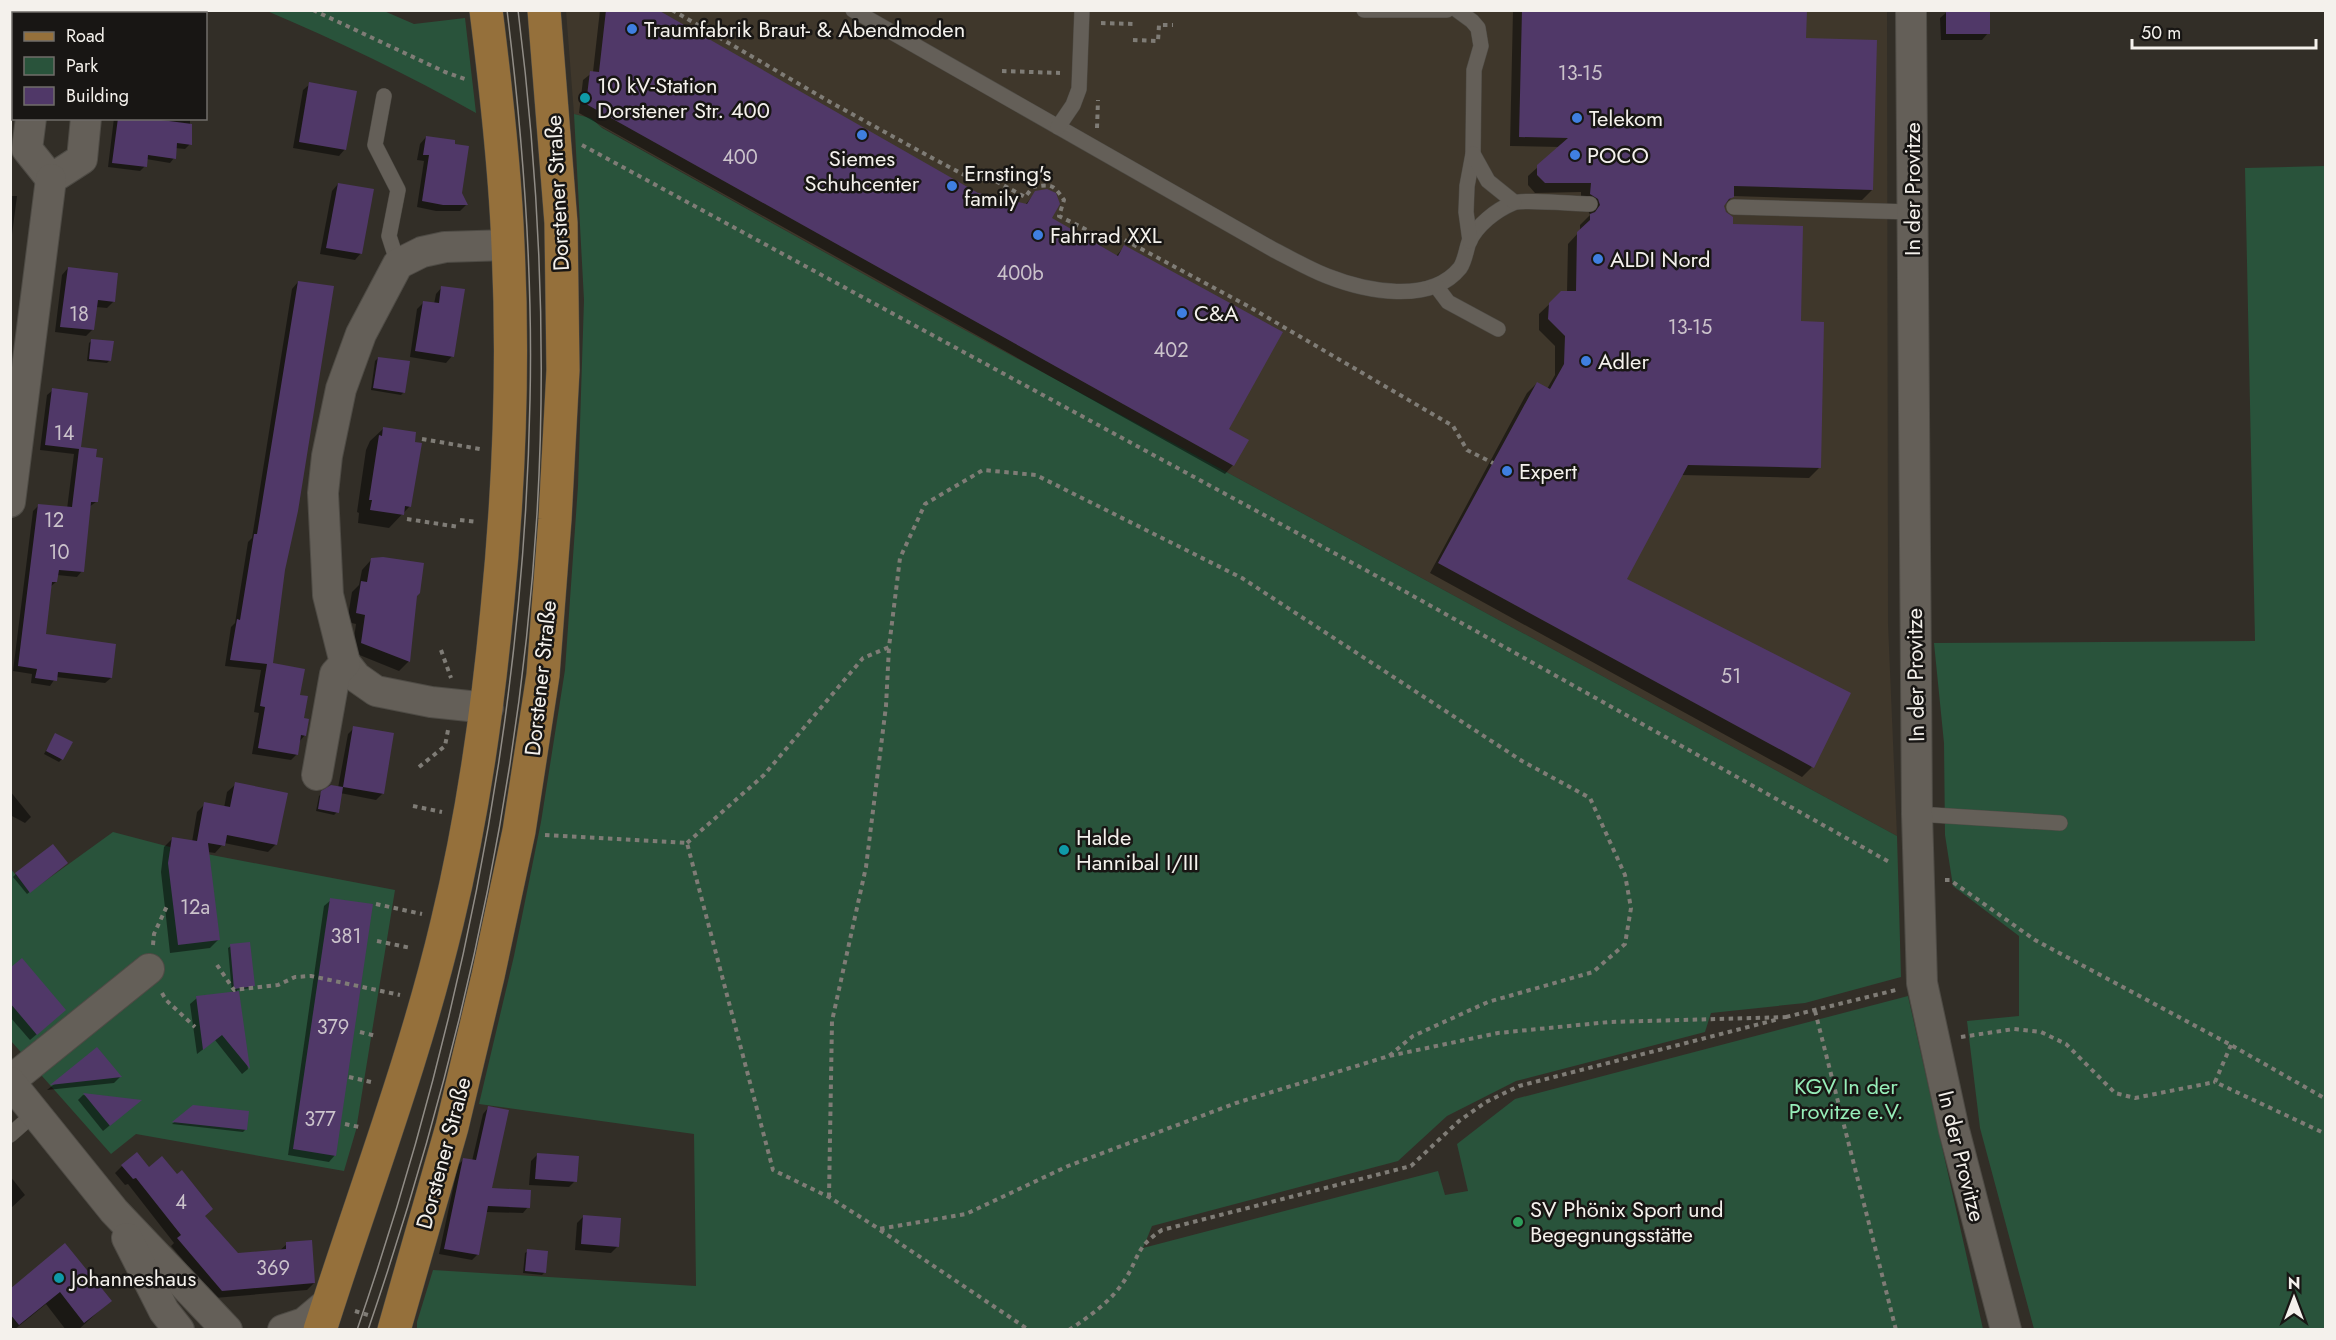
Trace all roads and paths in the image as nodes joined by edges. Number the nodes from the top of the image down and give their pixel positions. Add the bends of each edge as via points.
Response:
1 (313, 10) edge
2 (486, 10) edge
3 (544, 10) edge
4 (554, 10) edge
5 (672, 10) edge
6 (853, 10) edge
7 (1082, 10) edge
8 (1364, 10) edge
9 (1457, 10) edge
10 (1911, 10) edge
11 (1441, 11) edge
12 (1476, 16) edge
13 (1134, 24) dead end
14 (1173, 26) dead end
15 (1100, 32) dead end
16 (1133, 40) dead end
17 (1063, 65) dead end
18 (549, 67) junction
19 (976, 80) junction
20 (496, 89) junction
21 (1098, 94) dead end
22 (384, 96) dead end
23 (24, 120) edge
24 (86, 120) edge
25 (1058, 128) junction
26 (556, 137) junction
27 (1100, 137) dead end
28 (1473, 154) junction
29 (51, 179) junction
30 (1033, 195) dead end
31 (1025, 197) junction
32 (1514, 202) junction
33 (1590, 204) dead end
34 (1734, 207) dead end
35 (1912, 212) junction
36 (1470, 241) junction
37 (508, 246) junction
38 (398, 264) junction
39 (1436, 286) junction
40 (1498, 329) dead end
41 (422, 438) dead end
42 (509, 454) junction
43 (1493, 463) dead end
44 (10, 501) edge
45 (407, 519) dead end
46 (459, 527) dead end
47 (889, 647) junction
48 (345, 663) junction
49 (488, 708) junction
50 (317, 775) dead end
51 (1917, 814) junction
52 (2060, 823) dead end
53 (519, 831) junction
54 (687, 843) junction
55 (1918, 878) junction
56 (376, 904) dead end
57 (168, 906) dead end
58 (448, 920) junction
59 (377, 941) dead end
60 (440, 952) junction
61 (217, 966) dead end
62 (149, 969) junction
63 (1922, 983) junction
64 (383, 990) dead end
65 (1815, 1011) junction
66 (1788, 1017) junction
67 (195, 1027) dead end
68 (360, 1032) dead end
69 (376, 1036) dead end
70 (1933, 1041) junction
71 (2231, 1045) junction
72 (1389, 1056) junction
73 (349, 1077) dead end
74 (10, 1082) edge
75 (371, 1082) dead end
76 (2215, 1082) junction
77 (2325, 1099) edge
78 (35, 1113) junction
79 (2325, 1134) edge
80 (10, 1135) edge
81 (829, 1197) junction
82 (114, 1211) junction
83 (879, 1229) junction
84 (324, 1316) edge
85 (230, 1328) edge
86 (178, 1329) edge
87 (283, 1329) edge
88 (394, 1329) edge
89 (1029, 1329) edge
90 (1070, 1329) edge
91 (1896, 1329) edge
92 (2006, 1329) edge

1 - 20 path via 445,72
2 - 20 main road
3 - 18 main road, Dorstener Straße
4 - 18 lane
5 - 31 path via 924,154 972,179 992,179
6 - 19 lane
7 - 25 lane via 1079,88
8 - 11 lane
9 - 12 lane
10 - 35 street, In der Provitze
12 - 28 lane via 1481,46 1474,70
13 - 15 path via 1101,23
14 - 16 path via 1159,25 1158,41
17 - 19 path via 1062,73 997,71 987,60
18 - 26 main road, Dorstener Straße
19 - 25 lane
20 - 37 main road
21 - 27 path
22 - 38 lane via 375,145 398,190 389,236
23 - 29 street via 27,149
24 - 29 street via 82,159
25 - 39 lane via 1328,277 1386,291
26 - 53 main road, Dorstener Straße via 563,370 543,675
26 - 55 path via 606,157 1406,592
28 - 32 lane via 1488,181
28 - 36 lane via 1466,212
29 - 44 street
30 - 31 path
31 - 43 path via 1033,187 1055,187 1064,200 1059,216 1096,235 1119,237 1246,304 1453,426 1467,450
32 - 33 lane
32 - 36 lane via 1483,223
34 - 35 lane
35 - 51 street, In der Provitze
36 - 39 lane via 1461,266
37 - 38 street via 445,247 422,252
37 - 42 main road
38 - 48 street via 361,334 341,389 327,456 324,530 328,596
39 - 40 lane via 1448,302
41 - 42 path
42 - 49 main road
45 - 46 path
47 - 54 path via 863,658 764,775
47 - 72 path via 900,558 925,504 983,470 1036,475 1242,578 1522,761 1590,798 1625,875 1631,908 1625,944 1593,972 1488,1002 1413,1036
47 - 81 path via 886,706 866,867 832,1021
48 - 49 street via 356,677 376,690 431,702
48 - 50 street via 335,674
49 - 58 main road
51 - 52 lane
51 - 55 street, In der Provitze
53 - 54 path
53 - 88 main road, Dorstener Straße via 452,1127
54 - 81 path via 773,1170
55 - 63 street, In der Provitze
55 - 71 path via 1950,880 2035,940
56 - 58 path
57 - 62 path via 154,934
58 - 60 main road
59 - 60 path
60 - 84 main road via 388,1128
61 - 64 path via 234,990 311,976
62 - 67 path via 166,1000
62 - 74 street
63 - 65 path
63 - 70 street, In der Provitze
65 - 66 path
65 - 91 path
66 - 72 path via 1609,1022 1498,1033
66 - 90 path via 1519,1086 1486,1102 1460,1121 1411,1166 1162,1230 1138,1250 1125,1279 1098,1311
68 - 69 path
70 - 76 path via 2014,1029 2041,1032 2066,1044 2115,1093 2134,1098
70 - 92 street, In der Provitze
71 - 76 path
71 - 77 path
72 - 83 path via 1236,1103 1068,1166 966,1214
73 - 75 path
74 - 78 street
76 - 79 path
78 - 80 lane
78 - 82 street
81 - 83 path
82 - 85 street
82 - 86 street via 164,1311
83 - 89 path
84 - 87 street

